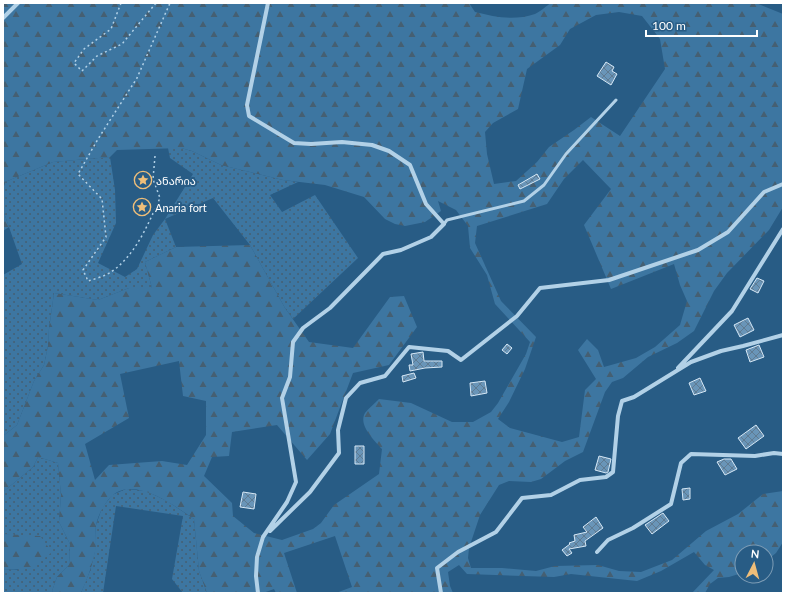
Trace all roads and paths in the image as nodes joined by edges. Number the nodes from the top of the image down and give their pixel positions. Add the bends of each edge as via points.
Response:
1 (18, 3) edge
2 (121, 3) edge
3 (156, 3) edge
4 (170, 3) edge
5 (268, 3) edge
6 (3, 18) edge
7 (616, 100) dead end
8 (155, 156) dead end
9 (783, 184) edge
10 (444, 224) junction
11 (783, 229) edge
12 (783, 335) edge
13 (674, 372) junction
14 (783, 454) edge
15 (263, 537) junction
16 (597, 552) dead end
17 (258, 593) edge
18 (441, 593) edge

1 - 6 street
2 - 3 path via 111,29 84,49 74,63 82,71 97,56 122,44
4 - 8 path via 137,78 78,174 102,199 106,237 83,270 88,281 110,272 131,253 147,224 160,198 153,179
5 - 10 street via 247,105 249,116 294,142 372,145 390,152 410,164 426,204
7 - 10 lane via 566,154 544,185 524,201 447,220
9 - 15 street via 764,192 728,232 698,250 609,280 540,288 517,316 461,360 448,351 409,347 385,376 360,383 346,398 338,430 339,453 310,492
10 - 15 street via 431,237 401,250 383,254 330,308 303,328 293,342 290,377 282,398 296,482 287,502
11 - 13 street via 732,311
12 - 13 street via 721,351 691,362
13 - 18 street via 634,397 622,401 612,472 606,477 580,480 550,495 522,498 496,532 458,552 437,568
14 - 16 street via 691,454 681,463 671,504 608,540
15 - 17 street via 257,557

